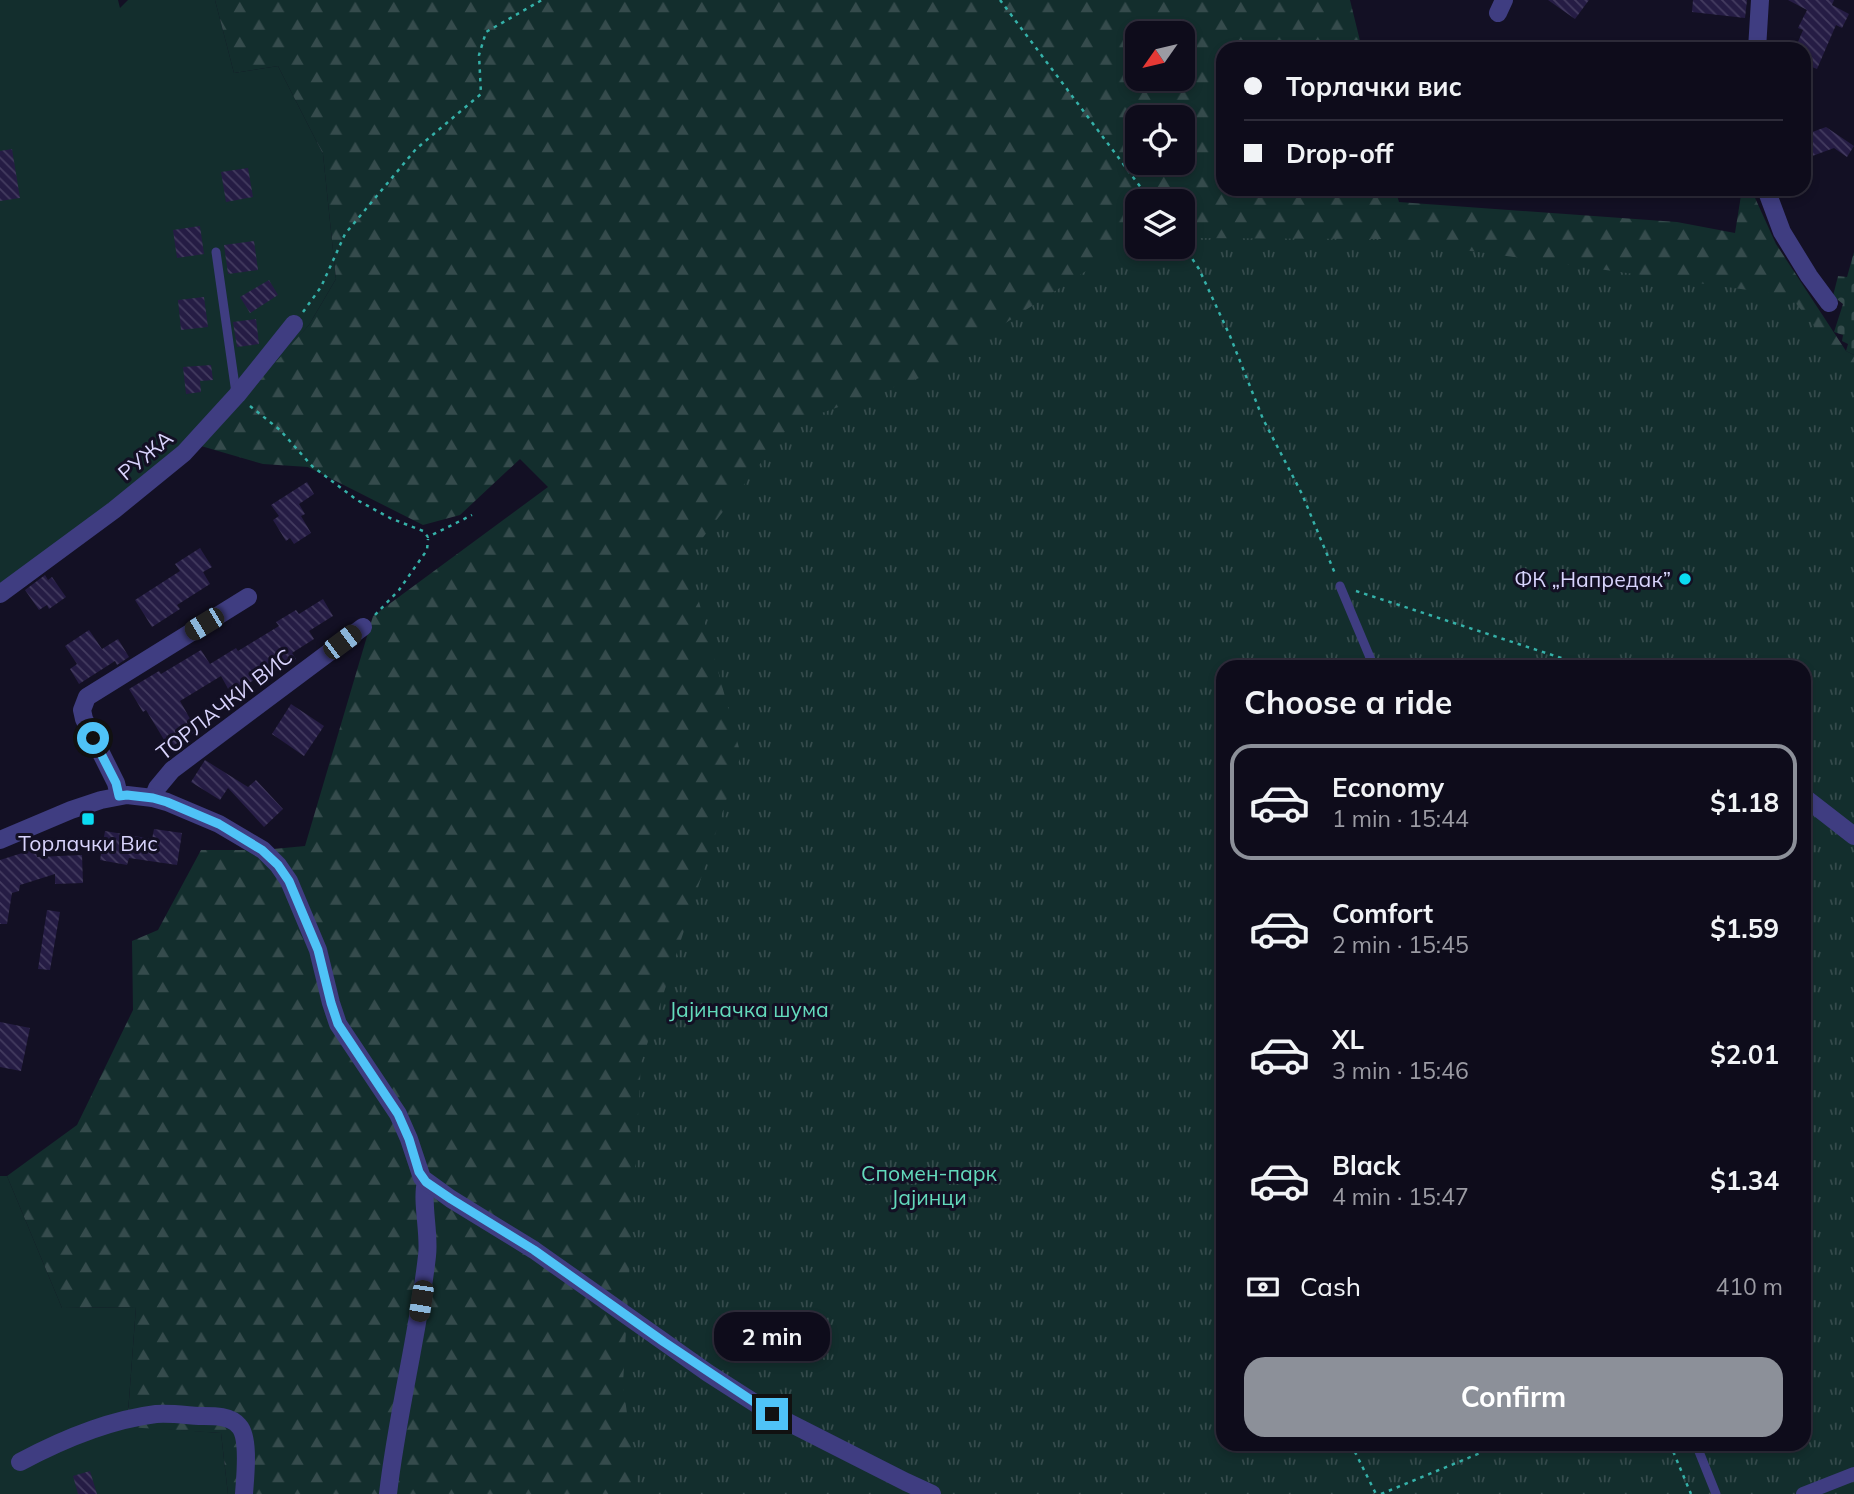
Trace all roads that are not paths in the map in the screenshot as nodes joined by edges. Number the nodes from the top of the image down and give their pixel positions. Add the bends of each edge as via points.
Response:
1 (1760, 0) edge
2 (1757, 42) edge
3 (1769, 196) edge
4 (216, 253) dead end
5 (1829, 303) dead end
6 (294, 324) road end
7 (237, 395) junction
8 (1340, 586) road end
9 (0, 594) edge
10 (248, 597) dead end
11 (363, 627) road end
12 (1371, 660) edge
13 (119, 796) junction
14 (153, 798) junction
15 (1811, 802) edge
16 (1854, 836) edge
17 (0, 840) edge
18 (426, 1182) junction
19 (1699, 1451) edge
20 (20, 1461) dead end
21 (1854, 1474) edge
22 (243, 1494) edge
23 (388, 1494) edge
24 (932, 1494) edge
25 (1716, 1494) edge
26 (1803, 1494) edge

1 - 2 street
3 - 5 street via 1782,232
4 - 7 lane
6 - 7 street, РУЖА
7 - 9 street, РУЖА via 184,453
8 - 12 lane
10 - 13 street via 87,697 84,719
11 - 14 street, ТОРЛАЧКИ ВИС via 172,770
13 - 14 street
13 - 17 street via 71,810
14 - 18 street via 219,824 278,865 318,950 338,1024 398,1114
15 - 16 street
18 - 23 street via 428,1253
18 - 24 street via 534,1250 772,1414
19 - 25 lane
20 - 22 street via 107,1424 158,1414 219,1416 243,1432
21 - 26 street

